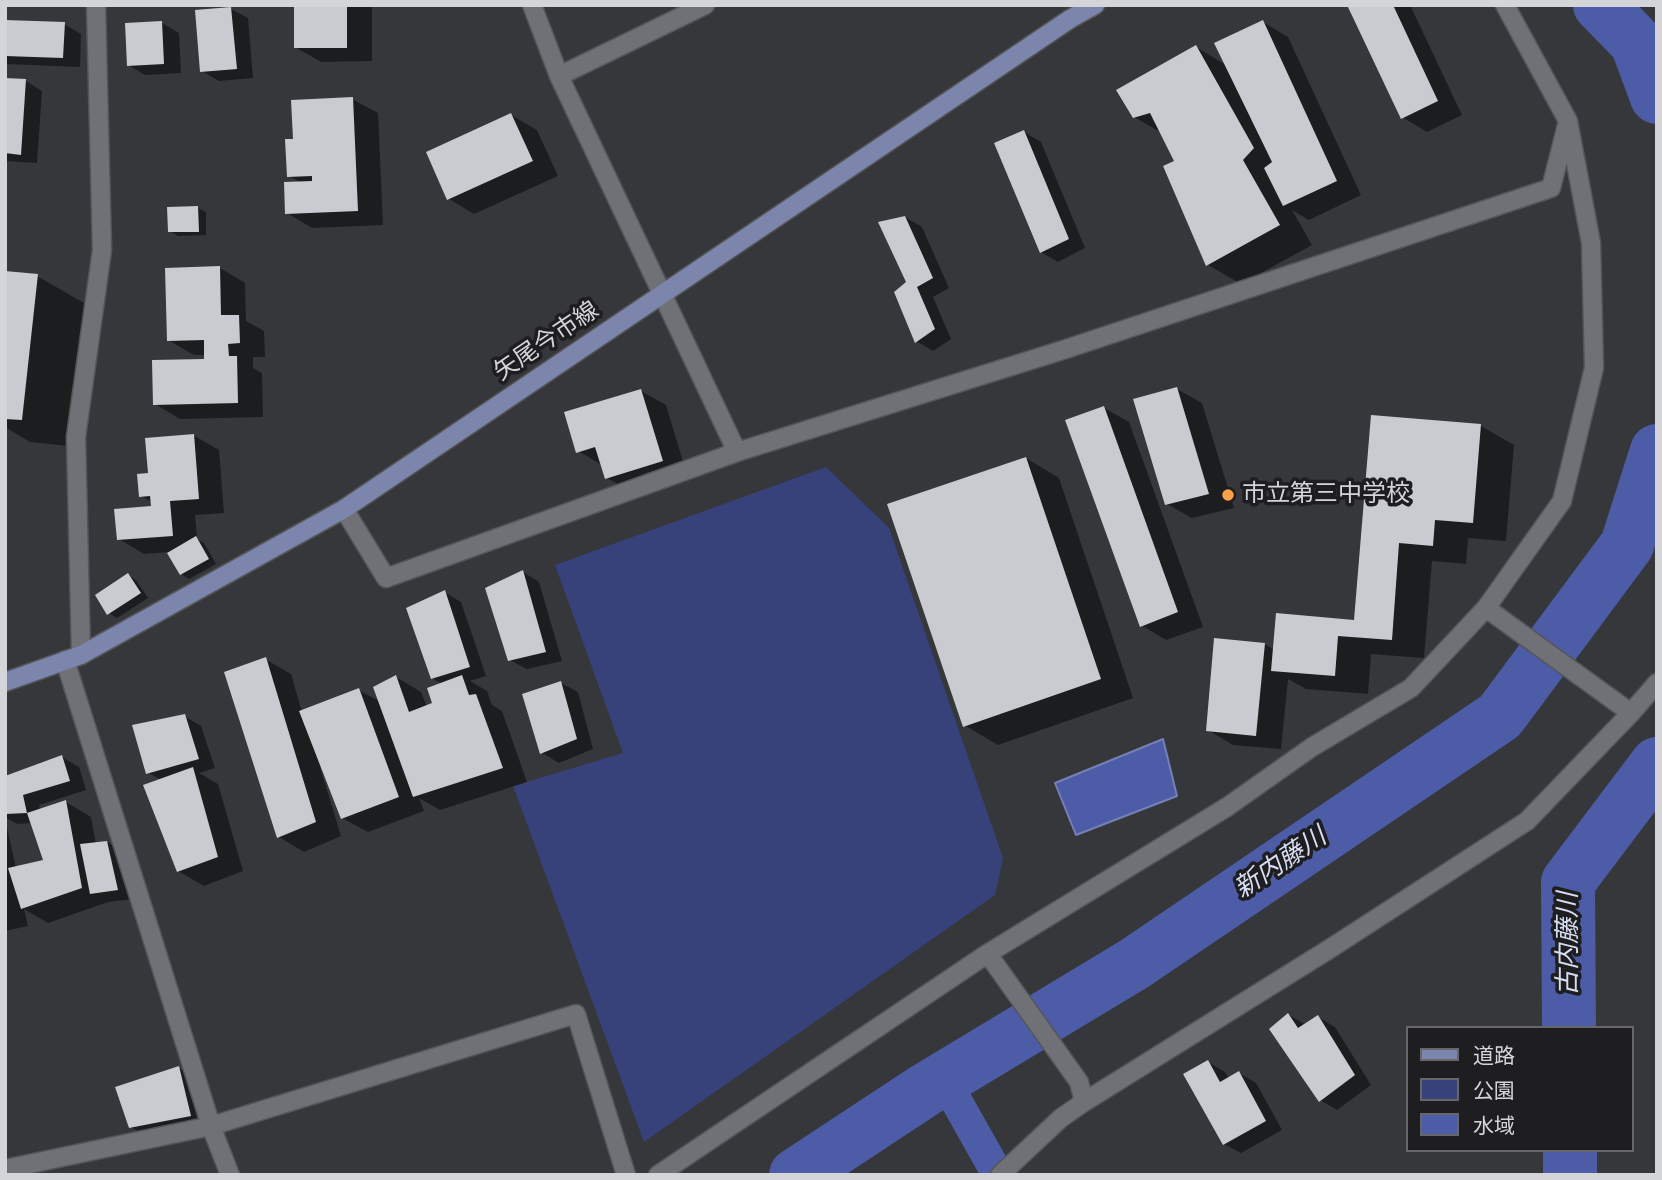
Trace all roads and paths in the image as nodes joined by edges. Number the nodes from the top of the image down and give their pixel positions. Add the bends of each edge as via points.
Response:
1 (96, 5) edge
2 (532, 5) edge
3 (705, 5) edge
4 (1095, 5) edge
5 (1505, 5) edge
6 (559, 76) junction
7 (1568, 121) junction
8 (662, 294) junction
9 (737, 452) junction
10 (344, 509) junction
11 (1486, 608) junction
12 (73, 657) junction
13 (5, 682) edge
14 (1657, 683) edge
15 (1643, 708) edge
16 (991, 959) junction
17 (1084, 1102) junction
18 (211, 1126) junction
19 (5, 1169) edge
20 (230, 1175) edge
21 (626, 1175) edge
22 (658, 1175) edge
23 (1000, 1175) edge

1 - 12 street via 102,250 76,437
2 - 6 street
3 - 6 street
4 - 8 main road, 矢尾今市線
5 - 7 street
6 - 8 street
7 - 9 street via 1551,188 1066,349
7 - 11 street via 1591,243 1594,368 1562,500
8 - 9 street
8 - 10 main road, 矢尾今市線
9 - 10 street via 386,578
10 - 12 main road, 矢尾今市線
11 - 15 street
11 - 16 street via 1411,688 1312,747
12 - 13 main road, 矢尾今市線
12 - 18 street
14 - 15 street
15 - 17 street via 1527,821
16 - 17 street via 1079,1082
16 - 22 street
17 - 23 street
18 - 19 street
18 - 20 street
18 - 21 street via 576,1014

